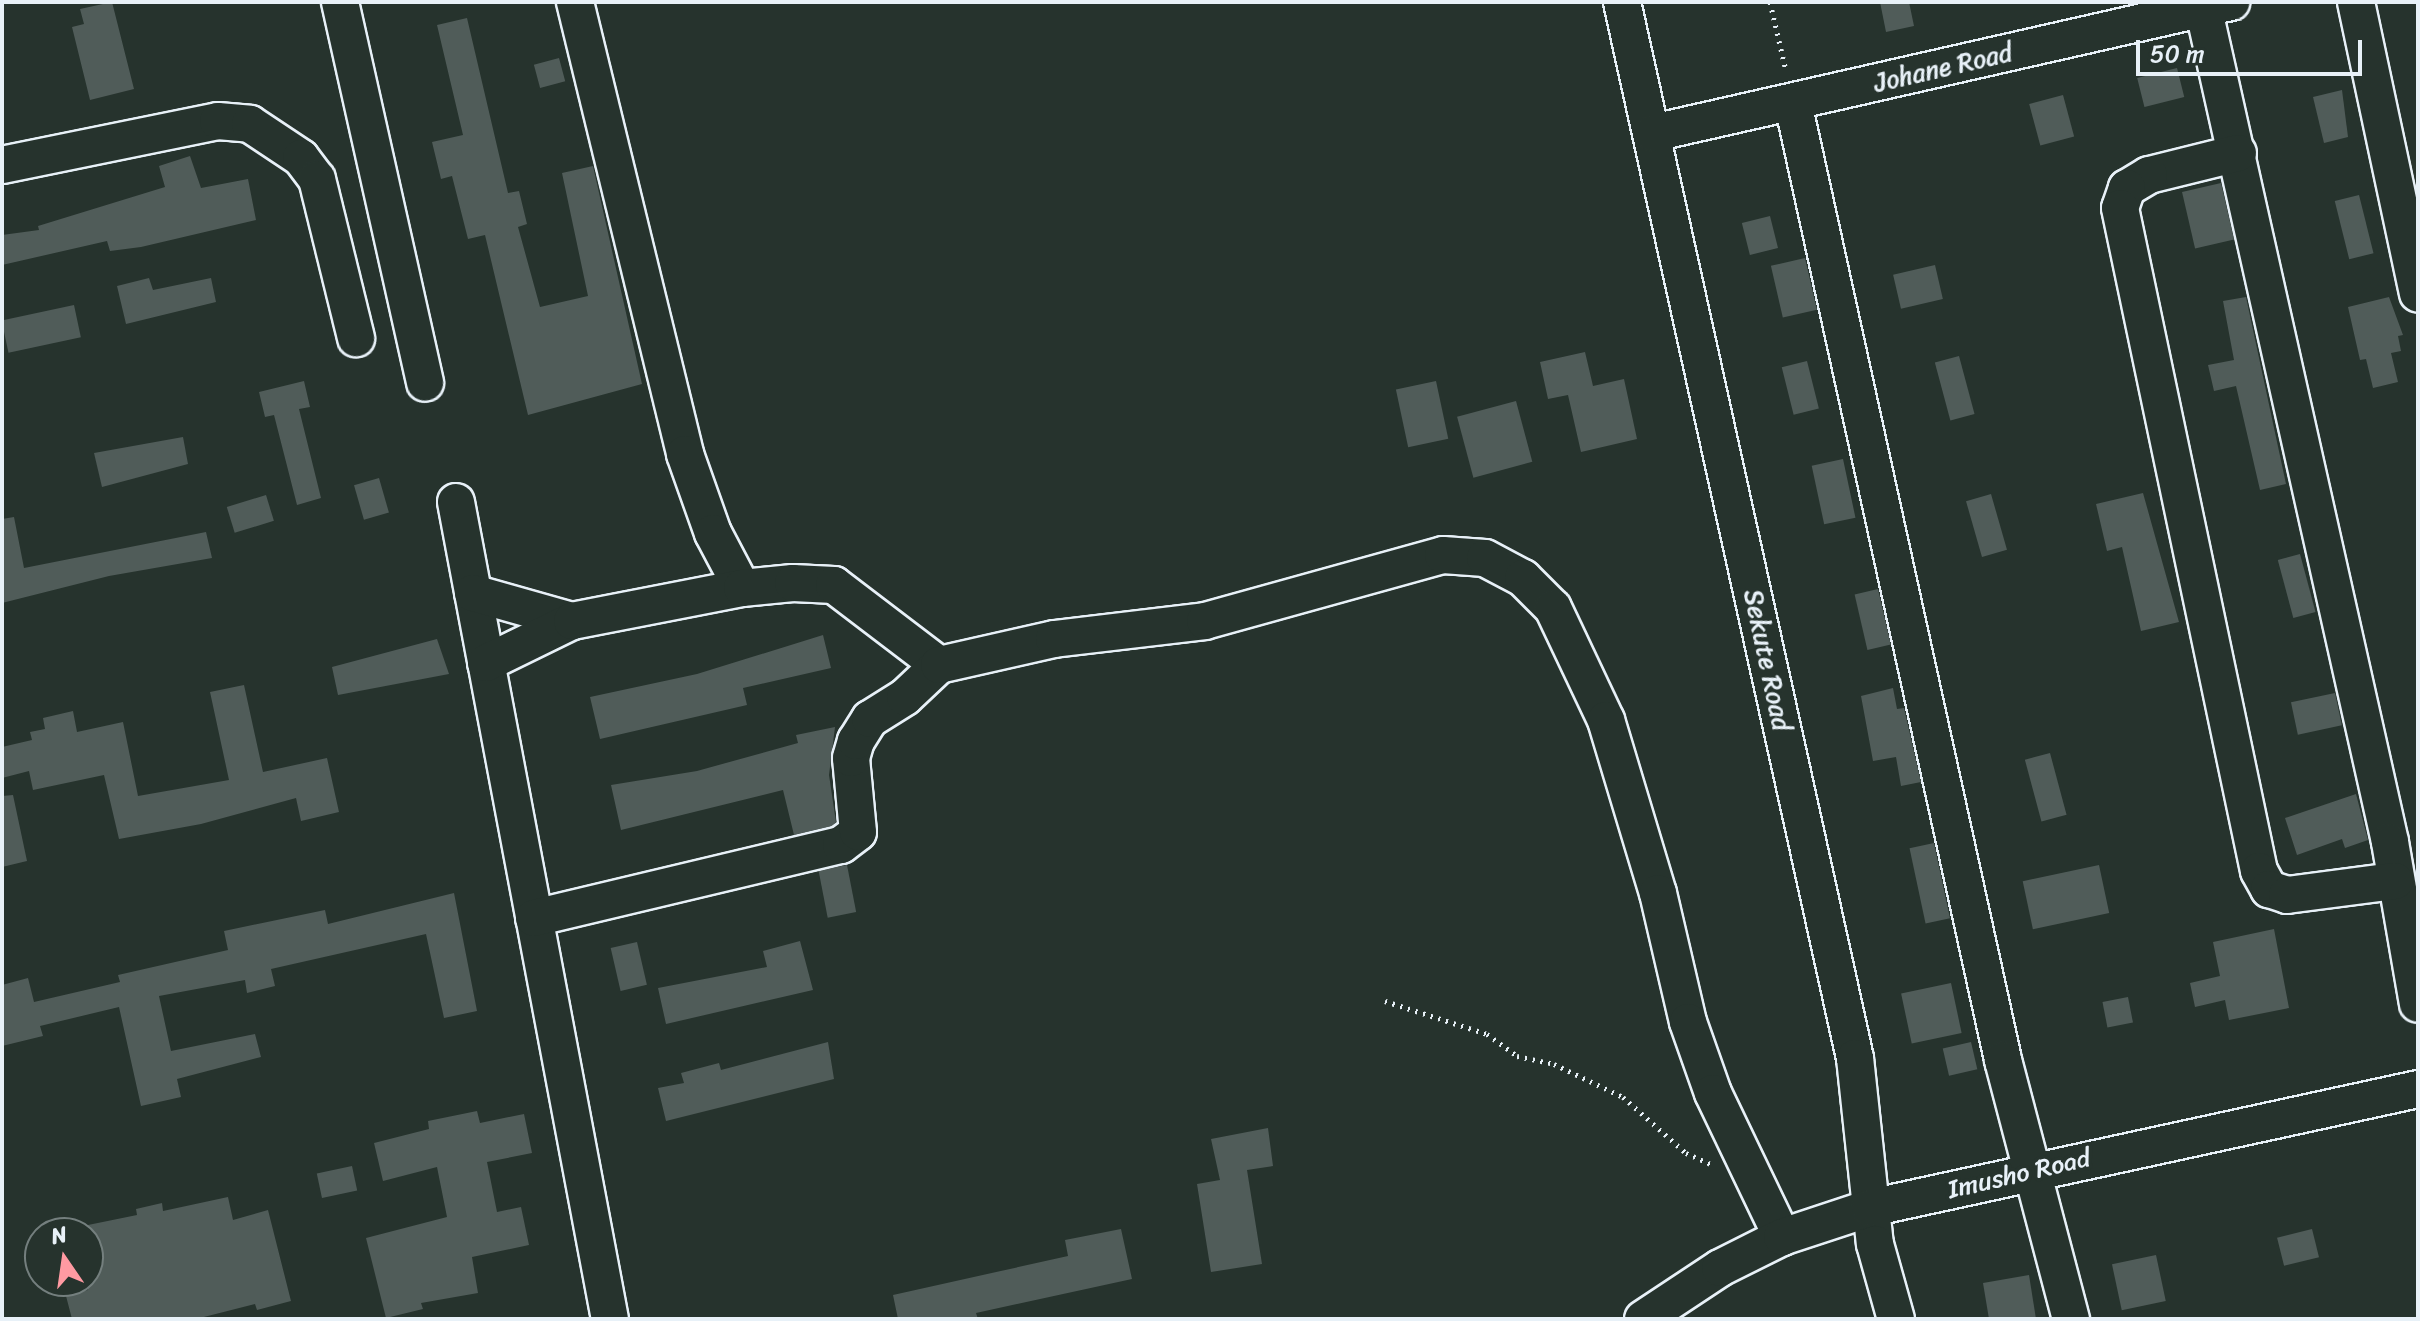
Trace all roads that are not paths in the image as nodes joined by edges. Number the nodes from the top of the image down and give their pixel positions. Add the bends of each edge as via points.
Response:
1 (340, 2) edge
2 (575, 2) edge
3 (1622, 2) edge
4 (2356, 2) edge
5 (2212, 4) edge
6 (1793, 103) junction
7 (1653, 133) junction
8 (2238, 153) junction
9 (2, 165) edge
10 (2418, 293) edge
11 (356, 338) dead end
12 (425, 383) dead end
13 (456, 502) dead end
14 (742, 588) junction
15 (473, 593) junction
16 (572, 621) junction
17 (486, 663) junction
18 (939, 665) junction
19 (2395, 881) junction
20 (534, 918) junction
21 (2418, 1004) edge
22 (2418, 1089) edge
23 (2031, 1170) junction
24 (1870, 1208) junction
25 (1782, 1237) junction
26 (610, 1319) edge
27 (1643, 1319) edge
28 (1896, 1319) edge
29 (2071, 1319) edge

1 - 12 street
2 - 14 street via 685,454 713,533
3 - 7 street, Sekute Road
4 - 10 street
5 - 6 street, Johane Road
5 - 8 street
6 - 7 street, Johane Road
6 - 23 street
7 - 24 street, Sekute Road via 1855,1058
8 - 19 street
8 - 19 street via 2149,175 2127,188 2120,208 2249,827 2269,889 2287,895
9 - 11 street via 218,121 250,124 301,158 317,179
13 - 15 street
14 - 16 street
14 - 18 street via 834,585
15 - 16 street
15 - 17 street
16 - 17 street
17 - 20 street
18 - 20 street via 905,697 870,719 856,741 851,758 858,832 841,845
18 - 25 street via 1054,639 1205,621 1443,555 1485,558 1523,578 1553,608 1606,720 1658,893 1688,1022 1713,1093
19 - 21 street
20 - 26 street
22 - 23 street, Imusho Road
23 - 24 street, Imusho Road
23 - 29 street
24 - 25 street, Imusho Road
24 - 28 street, Sekute Road
25 - 27 street, Imusho Road via 1720,1268

